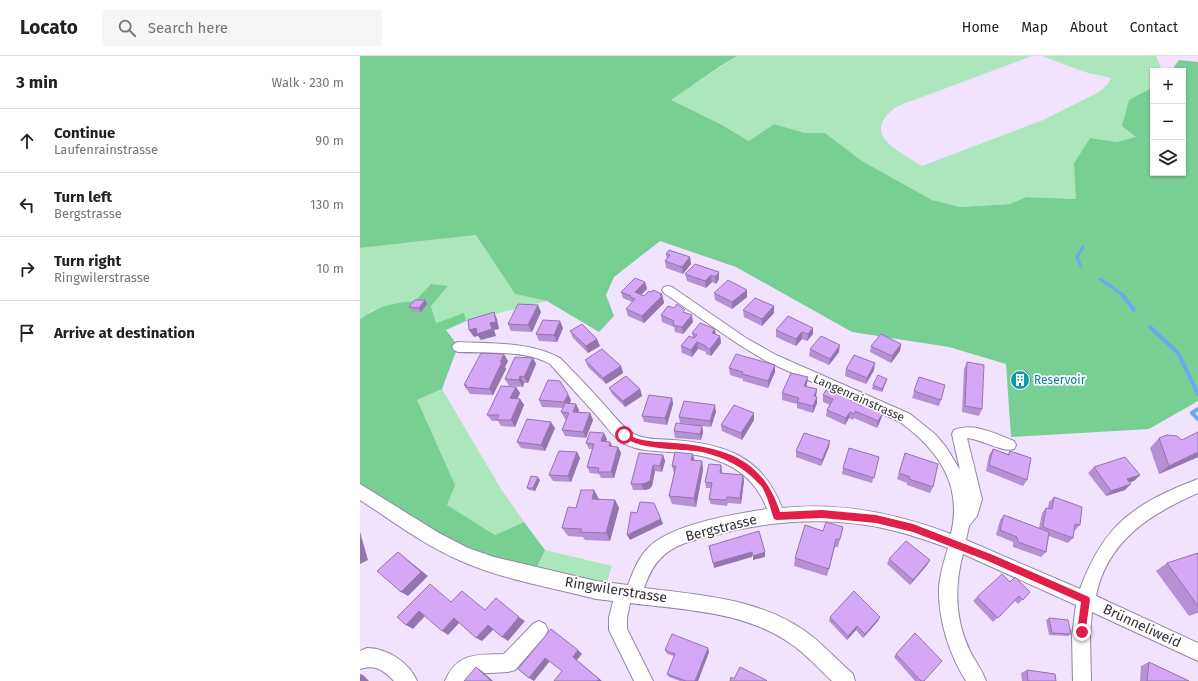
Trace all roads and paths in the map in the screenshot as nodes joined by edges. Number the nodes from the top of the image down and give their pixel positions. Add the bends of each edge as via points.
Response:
1 (668, 290) dead end
2 (458, 347) dead end
3 (1009, 445) dead end
4 (1198, 486) edge
5 (360, 491) edge
6 (777, 516) junction
7 (962, 523) junction
8 (956, 544) junction
9 (628, 594) junction
10 (1086, 600) junction
11 (539, 630) dead end
12 (1198, 652) edge
13 (360, 660) edge
14 (408, 681) edge
15 (454, 681) edge
16 (644, 681) edge
17 (846, 681) edge
18 (977, 681) edge
19 (1082, 681) edge

1 - 7 street, Langenrainstrasse via 738,339 771,358 896,414 920,428 939,448 955,474 962,504
2 - 6 street via 530,352 547,356 555,361 628,438 652,444 708,450 729,457 742,465 764,484
3 - 7 street via 968,431 959,434 974,499 972,511
4 - 10 street via 1147,511 1120,533 1098,564
5 - 9 street, Ringwilerstrasse via 420,531 465,555 494,565 596,590
6 - 8 street, Bergstrasse via 822,514 876,519 913,528
6 - 9 street, Bergstrasse via 729,523 669,543 648,560
7 - 8 street, Langenrainstrasse
8 - 10 street, Bergstrasse
8 - 18 street, Langenrainstrasse via 948,585 949,609 954,635
9 - 16 street, Bergstrasse via 619,612 618,630
9 - 17 street, Ringwilerstrasse via 683,600 737,610 768,620 810,646
10 - 12 street, Brünneliweid
10 - 19 street via 1081,650
11 - 15 street via 508,663 469,665
13 - 14 street via 376,656 383,659

